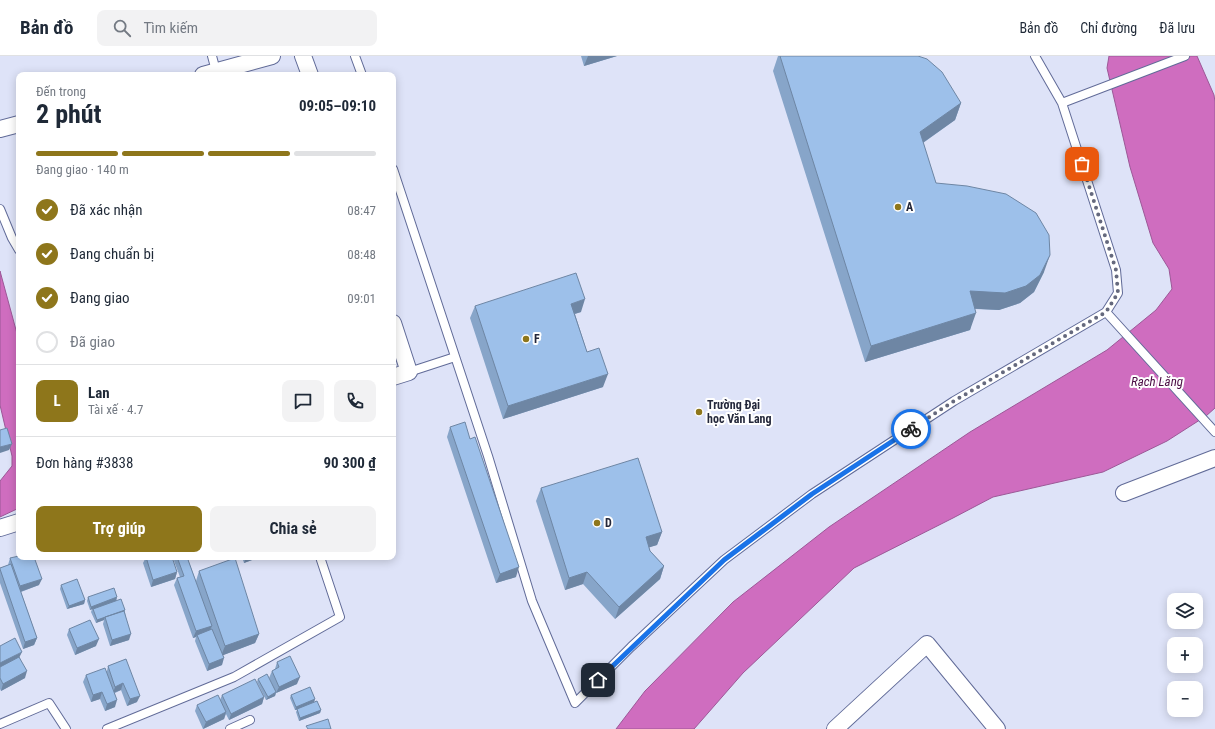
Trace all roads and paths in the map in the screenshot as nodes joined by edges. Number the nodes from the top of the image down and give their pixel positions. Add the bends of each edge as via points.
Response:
1 (212, 56) edge
2 (272, 56) edge
3 (303, 56) edge
4 (355, 56) edge
5 (1035, 56) edge
6 (1185, 56) edge
7 (209, 72) edge
8 (213, 72) edge
9 (309, 72) edge
10 (361, 72) edge
11 (1062, 104) junction
12 (16, 125) edge
13 (0, 129) edge
14 (396, 178) edge
15 (0, 209) edge
16 (16, 245) edge
17 (1106, 312) junction
18 (396, 332) edge
19 (456, 357) junction
20 (409, 372) junction
21 (396, 376) edge
22 (1214, 431) edge
23 (1215, 458) edge
24 (1124, 493) dead end
25 (16, 523) edge
26 (0, 528) edge
27 (321, 560) edge
28 (250, 720) dead end
29 (0, 724) edge
30 (66, 729) edge
31 (107, 729) edge
32 (230, 729) edge
33 (835, 729) edge
34 (997, 729) edge

1 - 7 lane
2 - 8 street
3 - 9 street
4 - 10 lane
5 - 11 lane
6 - 11 lane
11 - 17 lane via 1116,270 1118,293
12 - 13 street
14 - 19 lane
15 - 16 lane
17 - 19 lane via 954,401 812,494 724,560 575,702 532,601
17 - 22 lane
18 - 20 street
19 - 20 lane
20 - 21 street
23 - 24 street
25 - 26 street
27 - 31 lane via 340,617 234,677
28 - 32 lane
29 - 30 lane via 49,703
33 - 34 street via 927,644

